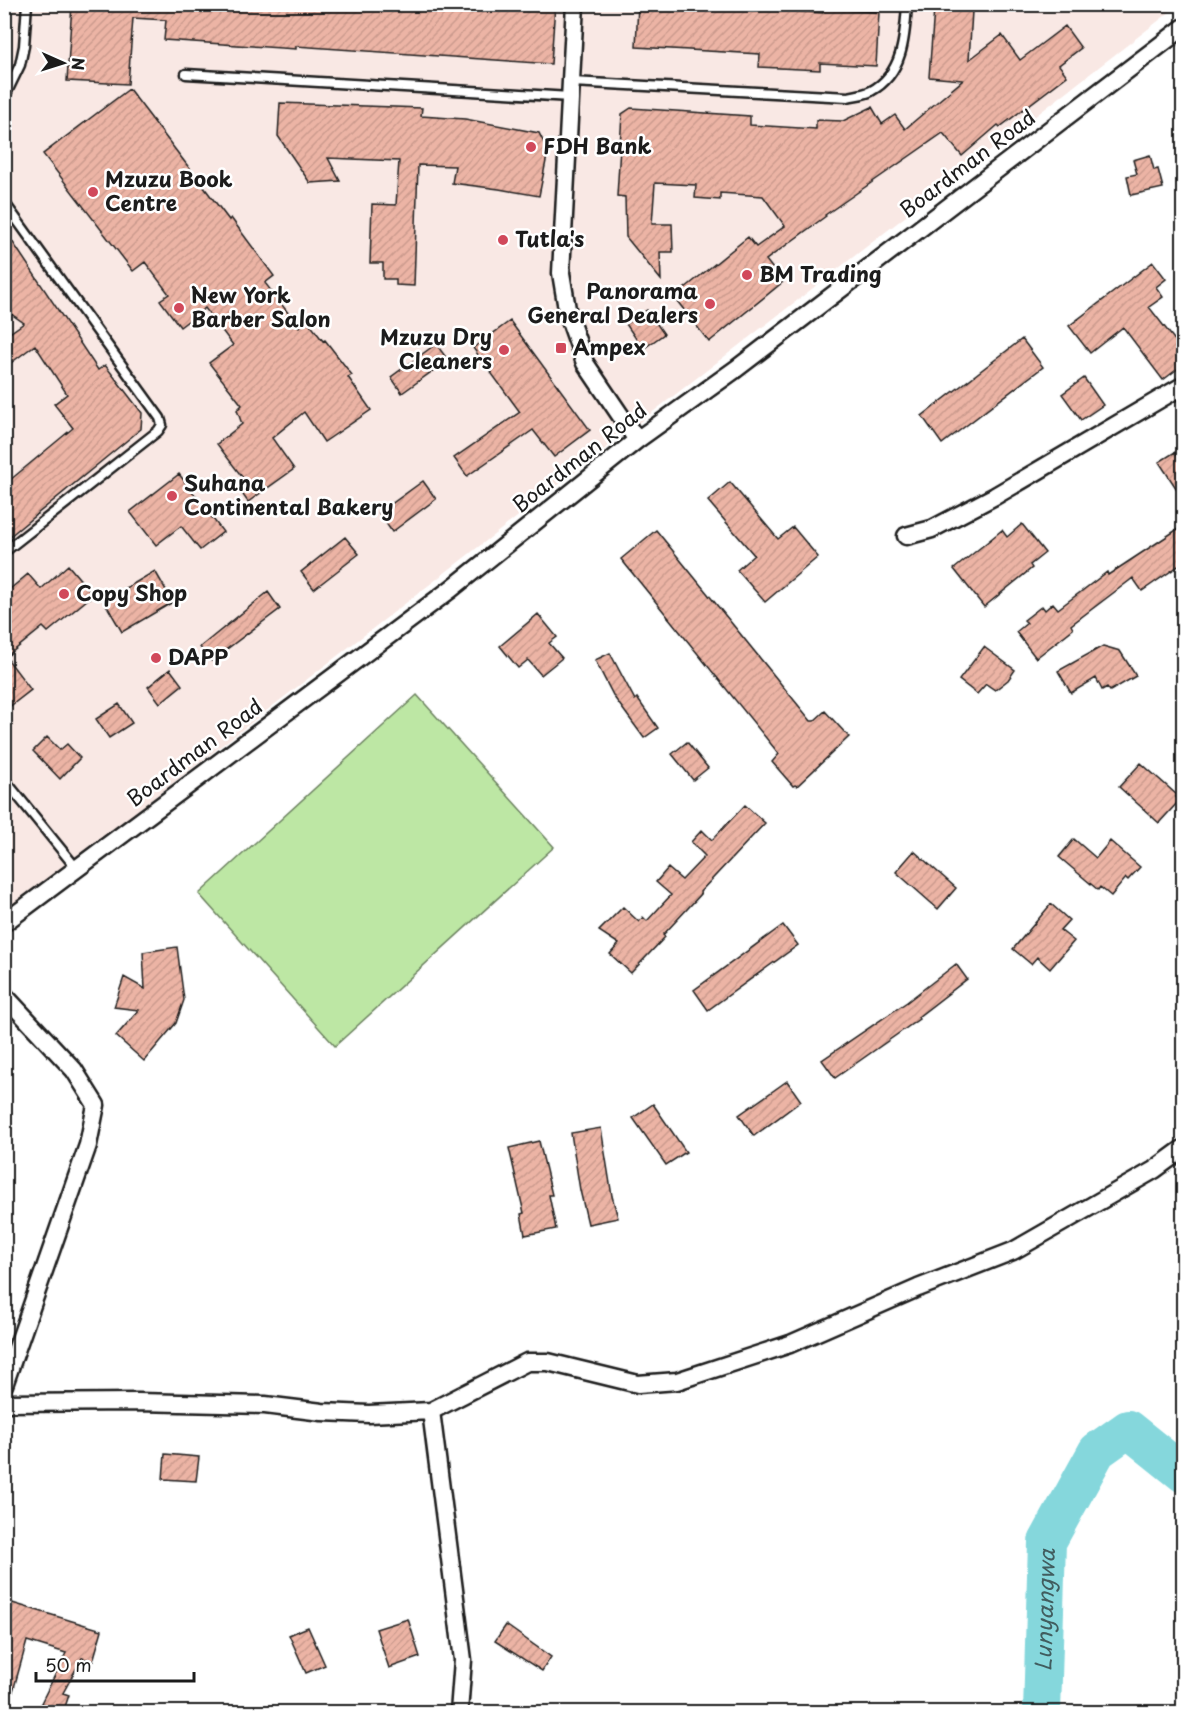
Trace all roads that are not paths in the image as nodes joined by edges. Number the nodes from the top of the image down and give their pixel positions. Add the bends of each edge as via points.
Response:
1 (27, 4) edge
2 (575, 4) edge
3 (907, 4) edge
4 (1184, 27) edge
5 (186, 74) dead end
6 (571, 89) junction
7 (4, 98) edge
8 (4, 202) edge
9 (1184, 385) edge
10 (637, 440) junction
11 (906, 536) dead end
12 (4, 552) edge
13 (4, 779) edge
14 (77, 869) junction
15 (4, 923) edge
16 (4, 995) edge
17 (1184, 1148) edge
18 (4, 1385) edge
19 (4, 1403) edge
20 (431, 1411) junction
21 (459, 1713) edge

1 - 7 lane via 20,65
2 - 6 street
3 - 6 lane via 898,63 890,77 870,92 848,97
4 - 10 street, Boardman Road
5 - 6 lane
6 - 10 street via 561,273 568,315 585,363
8 - 12 lane via 162,425
9 - 11 street via 995,496 932,529
10 - 14 street, Boardman Road via 451,589
13 - 14 lane
14 - 15 street, Boardman Road
16 - 18 street via 74,1070 96,1105 88,1145
17 - 20 street via 1154,1170 1013,1251 780,1348 677,1381 638,1384 548,1362 527,1362
19 - 20 street via 265,1405 369,1414
20 - 21 street via 463,1660

